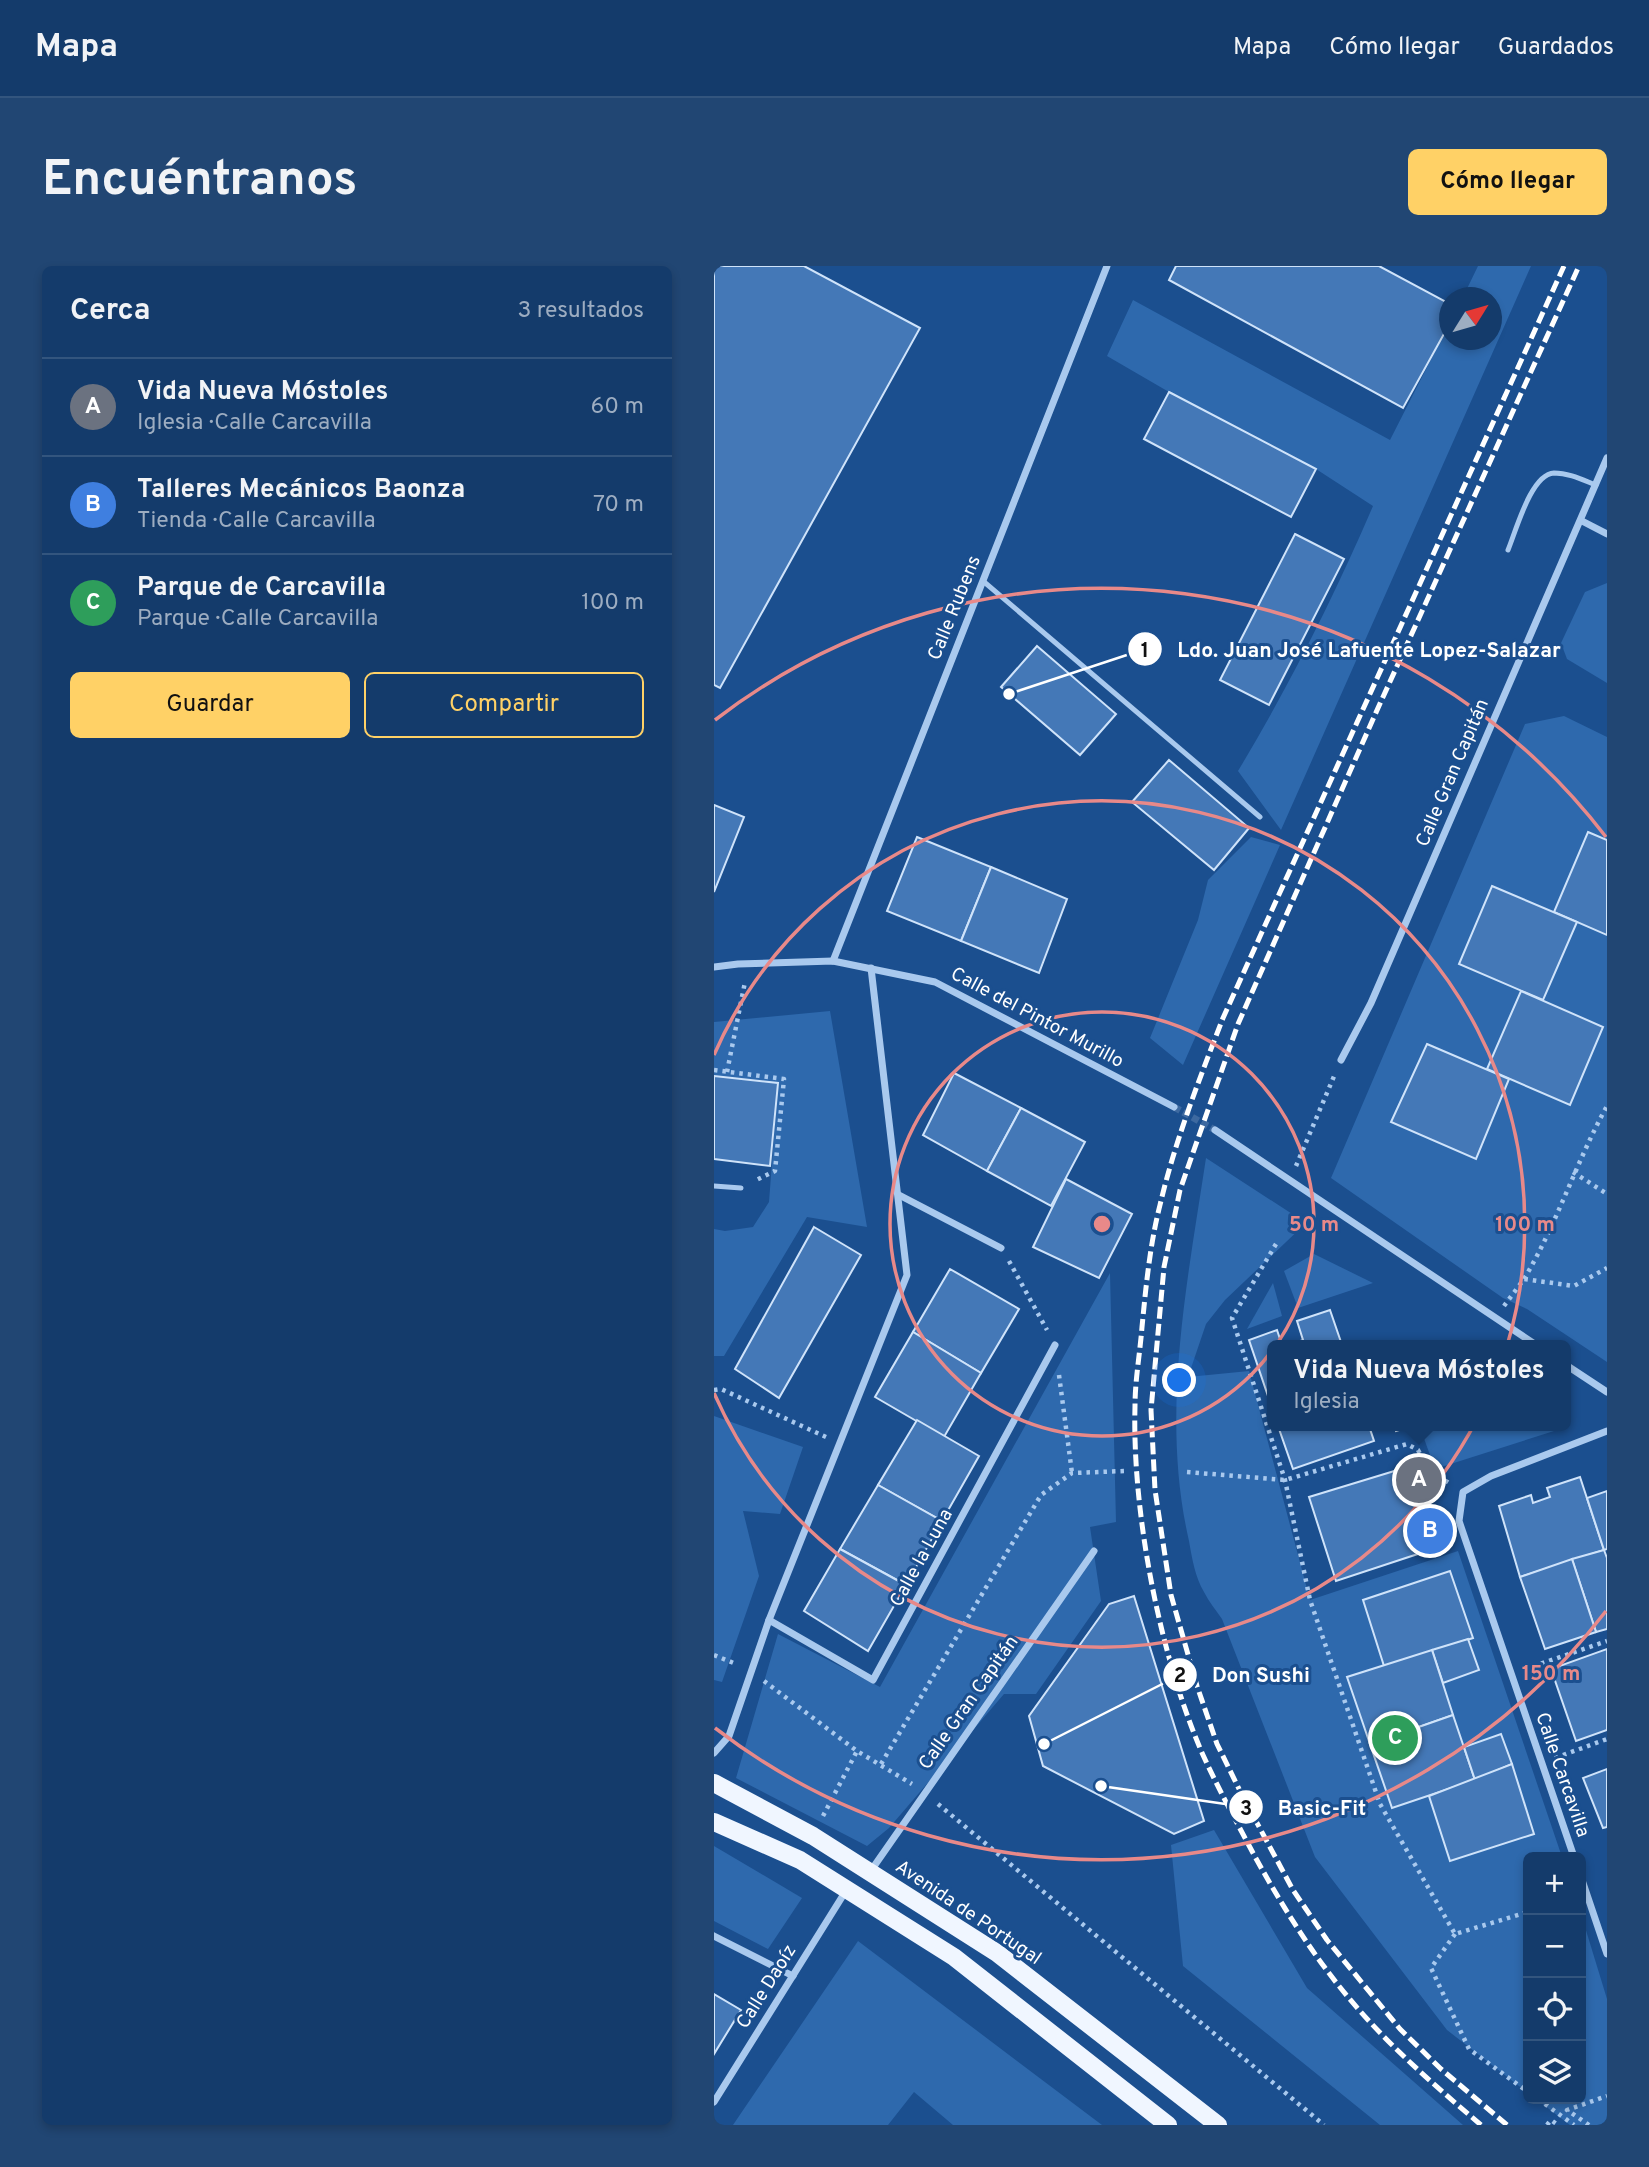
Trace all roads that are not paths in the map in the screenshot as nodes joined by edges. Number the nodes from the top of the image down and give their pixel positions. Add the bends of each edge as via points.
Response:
1 (1107, 266) edge
2 (1607, 458) edge
3 (1596, 485) junction
4 (1582, 521) junction
5 (1607, 534) edge
6 (1508, 550) dead end
7 (983, 581) junction
8 (1259, 817) dead end
9 (832, 961) junction
10 (714, 967) edge
11 (871, 968) junction
12 (1341, 1060) road end
13 (1174, 1107) tunnel mouth
14 (1215, 1130) tunnel mouth
15 (714, 1186) edge
16 (741, 1188) road end
17 (899, 1195) junction
18 (1001, 1248) dead end
19 (1528, 1340) edge
20 (1055, 1345) dead end
21 (1571, 1368) edge
22 (1607, 1392) edge
23 (1607, 1431) edge
24 (1094, 1551) dead end
25 (769, 1620) junction
26 (714, 1753) edge
27 (714, 1783) edge
28 (714, 1822) edge
29 (1572, 1852) edge
30 (870, 1873) junction
31 (848, 1889) junction
32 (1586, 1892) edge
33 (714, 1936) edge
34 (1607, 1954) edge
35 (793, 1976) junction
36 (714, 2102) edge
37 (1168, 2125) edge
38 (1218, 2125) edge

1 - 7 street, Calle Rubens
2 - 3 street, Calle Gran Capitán
3 - 4 street, Calle Gran Capitán
3 - 6 lane via 1552,473 1540,478
4 - 5 street
4 - 12 street, Calle Gran Capitán via 1371,1003
7 - 8 lane
7 - 9 street, Calle Rubens
9 - 10 street, Calle del Pintor Murillo
9 - 11 street, Calle del Pintor Murillo
11 - 13 street, Calle del Pintor Murillo via 935,982
11 - 17 street
14 - 19 street
15 - 16 lane
17 - 18 street
17 - 25 street via 906,1275
20 - 25 street, Calle la Luna via 873,1680
21 - 22 street
23 - 29 street, Calle Carcavilla via 1491,1476 1464,1492 1459,1521
24 - 30 street, Calle Gran Capitán
25 - 26 street via 729,1736
27 - 30 main road, Avenida de Portugal via 813,1836
28 - 31 main road via 800,1860
30 - 38 main road, Avenida de Portugal via 997,1953
31 - 35 street, Calle Daoíz
31 - 37 main road via 954,1957
32 - 34 street
33 - 35 street
35 - 36 street, Calle Daoíz

